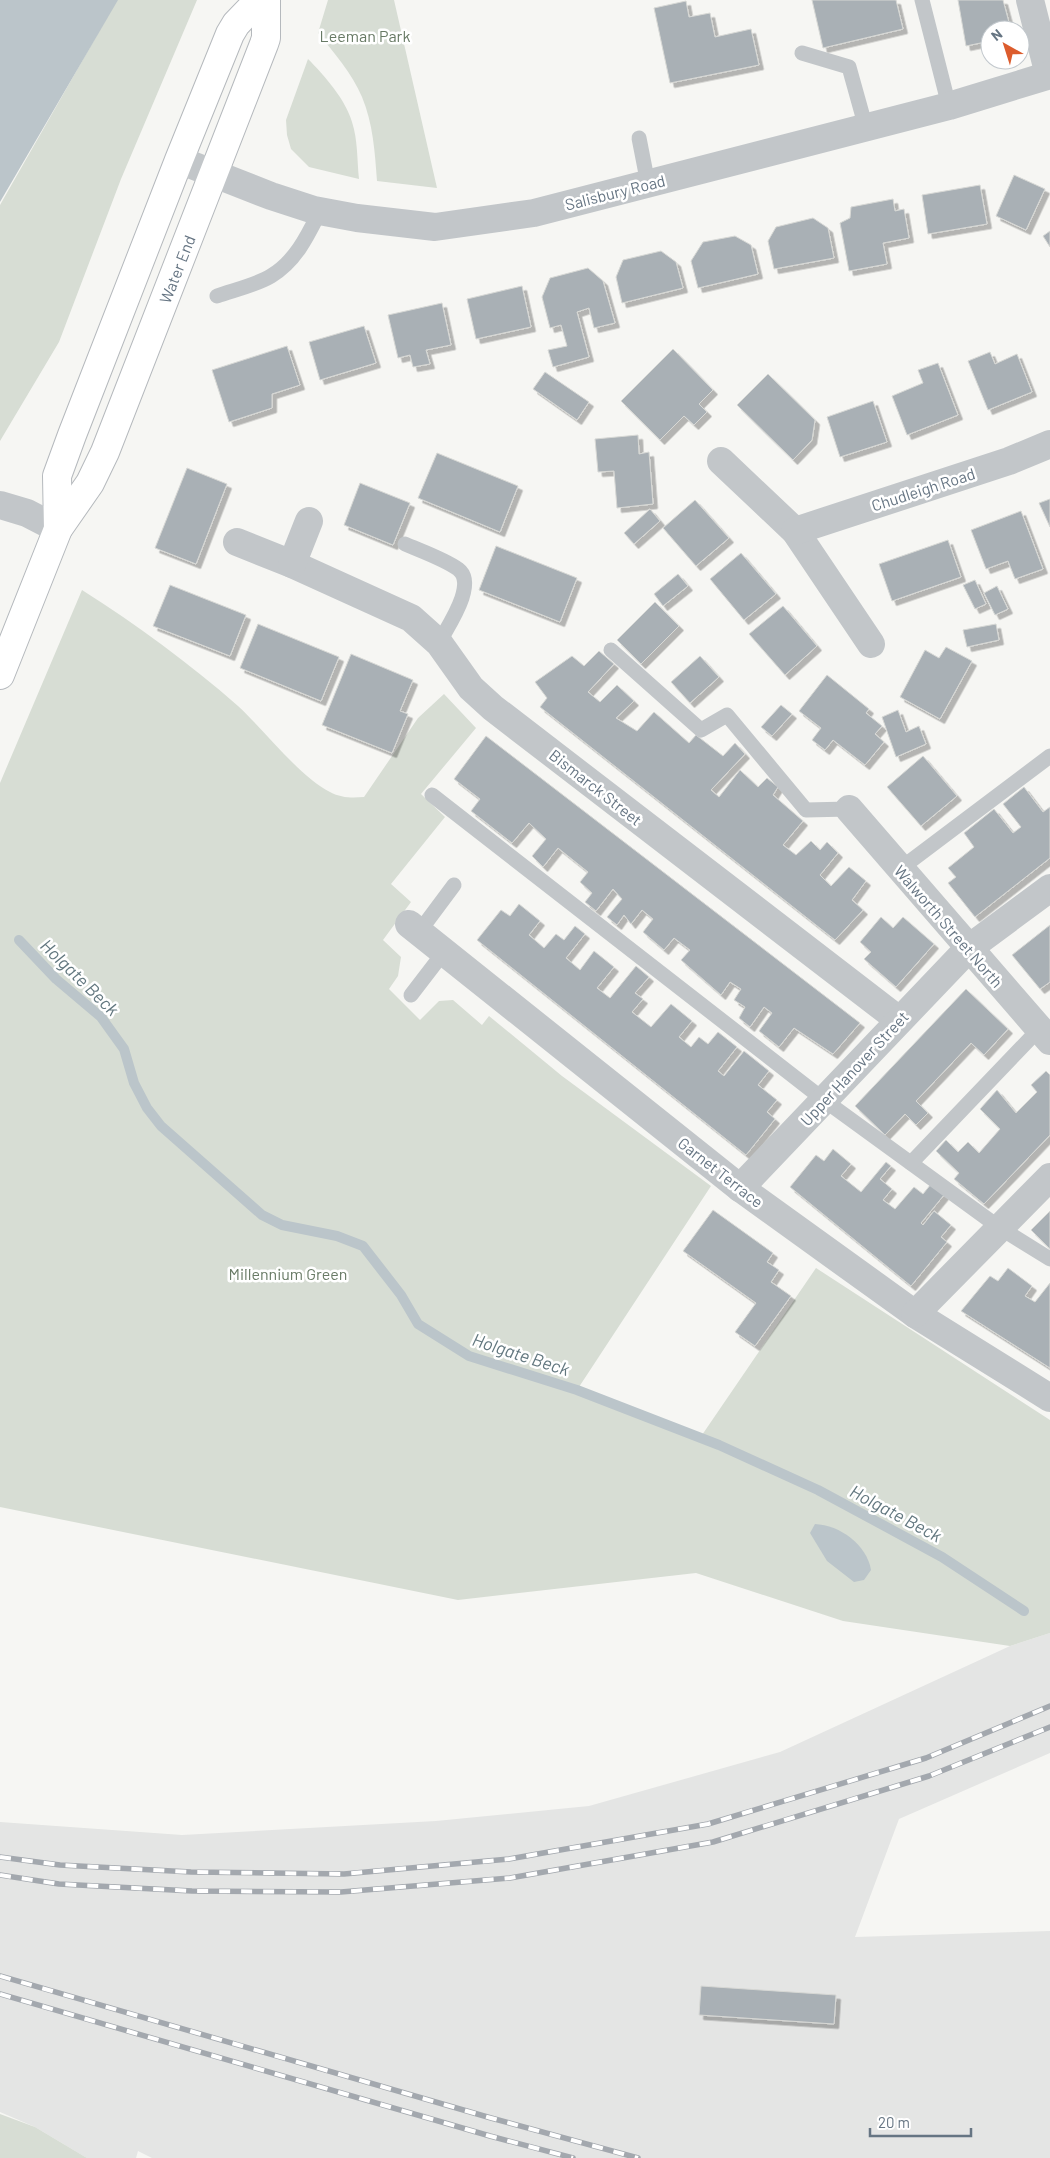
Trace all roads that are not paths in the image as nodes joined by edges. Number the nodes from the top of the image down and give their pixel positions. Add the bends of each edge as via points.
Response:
1 (259, 0) edge
2 (266, 0) edge
3 (922, 0) edge
4 (1030, 0) edge
5 (802, 53) dead end
6 (1050, 76) edge
7 (949, 106) junction
8 (866, 128) junction
9 (639, 138) dead end
10 (179, 160) junction
11 (212, 174) junction
12 (648, 184) junction
13 (320, 211) junction
14 (216, 296) dead end
15 (1050, 444) edge
16 (721, 461) dead end
17 (0, 505) edge
18 (309, 522) dead end
19 (58, 529) junction
20 (796, 531) junction
21 (237, 542) dead end
22 (405, 544) dead end
23 (292, 564) junction
24 (439, 643) junction
25 (871, 644) dead end
26 (611, 650) dead end
27 (0, 675) edge
28 (1050, 756) edge
29 (432, 795) dead end
30 (850, 809) joint
31 (900, 868) junction
32 (454, 885) dead end
33 (1050, 888) edge
34 (414, 928) joint
35 (969, 948) junction
36 (444, 952) junction
37 (411, 995) dead end
38 (899, 1020) junction
39 (1046, 1030) edge
40 (824, 1100) junction
41 (911, 1163) junction
42 (1050, 1177) edge
43 (740, 1188) junction
44 (1000, 1228) junction
45 (1050, 1258) edge
46 (915, 1314) junction
47 (1050, 1398) edge

1 - 10 main road, Water End via 230,34
2 - 11 main road, Water End via 266,38
3 - 7 lane
4 - 6 street
5 - 8 lane via 849,67
6 - 7 street, Salisbury Road
7 - 8 street, Salisbury Road
8 - 12 street, Salisbury Road
9 - 12 lane
10 - 11 street, Salisbury Road
10 - 19 main road, Water End via 57,476
11 - 13 street, Salisbury Road
11 - 19 main road, Water End via 105,452 90,483
12 - 13 street, Salisbury Road via 534,213 435,227
13 - 14 lane via 301,246 283,268 270,277
15 - 20 street, Chudleigh Road via 1009,461
16 - 20 street
17 - 19 street via 27,513
18 - 23 street
19 - 27 main road, Water End
20 - 25 street
21 - 23 street, Bismarck Street
22 - 24 lane via 460,570 466,581 463,597
23 - 24 street, Bismarck Street via 411,618
24 - 38 street, Bismarck Street via 471,688 493,708
26 - 30 lane via 702,730 726,715 806,810
28 - 31 lane
29 - 40 lane
30 - 31 street, Walworth Street North
31 - 35 street, Walworth Street North
32 - 34 lane
33 - 35 street, Upper Hanover Street
34 - 36 street, Garnet Terrace
35 - 38 street, Upper Hanover Street
35 - 39 street, Walworth Street North
36 - 37 lane
36 - 43 street, Garnet Terrace
38 - 40 street, Upper Hanover Street
39 - 41 lane
40 - 41 lane
40 - 43 street, Upper Hanover Street
41 - 44 lane
42 - 44 street
43 - 46 street, Garnet Terrace
44 - 45 lane
44 - 46 street
46 - 47 street, Garnet Terrace

